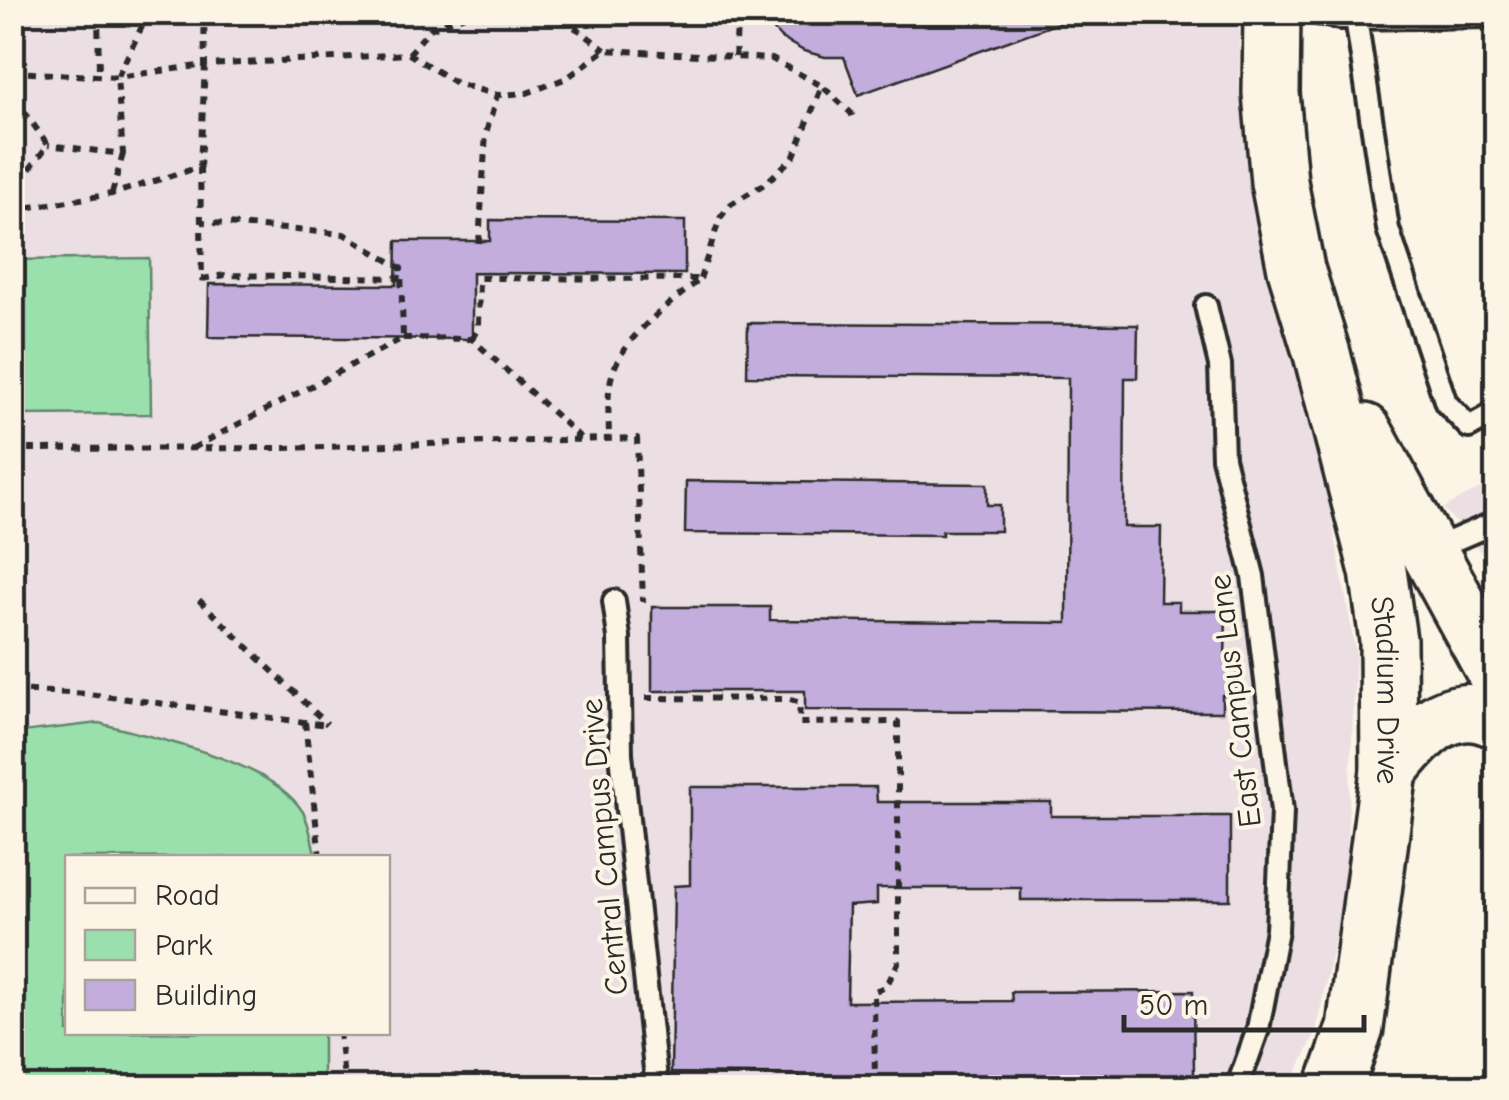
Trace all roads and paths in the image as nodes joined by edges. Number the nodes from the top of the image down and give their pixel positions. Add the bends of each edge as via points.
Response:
1 (98, 12) edge
2 (149, 12) edge
3 (204, 12) edge
4 (472, 12) edge
5 (546, 12) edge
6 (738, 12) edge
7 (1182, 12) edge
8 (1192, 12) edge
9 (1272, 12) edge
10 (1313, 12) edge
11 (1496, 16) edge
12 (1356, 18) junction
13 (605, 50) junction
14 (408, 54) junction
15 (735, 57) junction
16 (204, 64) junction
17 (12, 72) edge
18 (99, 77) junction
19 (118, 77) junction
20 (822, 86) junction
21 (497, 95) junction
22 (12, 102) edge
23 (855, 122) dead end
24 (48, 145) junction
25 (124, 154) junction
26 (200, 167) junction
27 (12, 192) edge
28 (112, 194) junction
29 (12, 210) edge
30 (202, 222) junction
31 (478, 242) dead end
32 (402, 278) junction
33 (700, 279) junction
34 (1206, 306) dead end
35 (404, 338) junction
36 (472, 339) junction
37 (1496, 412) edge
38 (609, 439) junction
39 (584, 440) junction
40 (192, 448) junction
41 (12, 449) edge
42 (1496, 522) edge
43 (1403, 561) junction
44 (198, 600) dead end
45 (614, 601) dead end
46 (643, 605) dead end
47 (1496, 674) edge
48 (646, 680) dead end
49 (12, 690) edge
50 (1496, 720) edge
51 (305, 722) junction
52 (1389, 771) junction
53 (320, 855) edge
54 (339, 1035) edge
55 (346, 1088) edge
56 (657, 1088) edge
57 (874, 1088) edge
58 (1237, 1088) edge
59 (1334, 1088) edge

1 - 18 path
2 - 19 path
3 - 16 path
4 - 14 path via 430,29
5 - 13 path
6 - 15 path
7 - 8 lane
9 - 43 main road, Stadium Drive via 1279,182 1296,269
10 - 12 lane
11 - 12 lane
12 - 37 lane via 1388,229 1446,402 1470,427
13 - 15 path
13 - 21 path via 567,78 527,93
14 - 16 path
14 - 21 path via 456,82
15 - 20 path via 772,59
16 - 19 path
16 - 26 path
17 - 18 path
18 - 19 path
19 - 25 path
20 - 23 path
20 - 33 path via 794,156 720,218
21 - 31 path via 486,134
22 - 24 path
24 - 25 path
24 - 27 path
25 - 28 path
26 - 28 path
26 - 30 path
28 - 29 path
30 - 32 path via 344,234 401,268
30 - 32 path via 202,279
32 - 35 path
33 - 36 path via 478,278
33 - 38 path via 620,358 610,382
34 - 58 lane, East Campus Lane via 1220,366 1223,458 1254,576 1282,811 1277,930 1258,1029
35 - 36 path
35 - 40 path
36 - 39 path
38 - 39 path
38 - 46 path via 637,438
39 - 40 path
40 - 41 path
42 - 43 lane
43 - 47 main road, Stadium Drive
43 - 52 main road, Stadium Drive via 1388,640
44 - 51 path via 328,725
45 - 56 lane, Central Campus Drive via 622,754
48 - 57 path via 647,702 787,699 800,703 798,723 898,722 898,963 886,988 874,991
49 - 51 path
50 - 52 main road via 1461,713 1438,720
51 - 53 path
52 - 59 main road, Stadium Drive via 1355,1028
54 - 55 path

